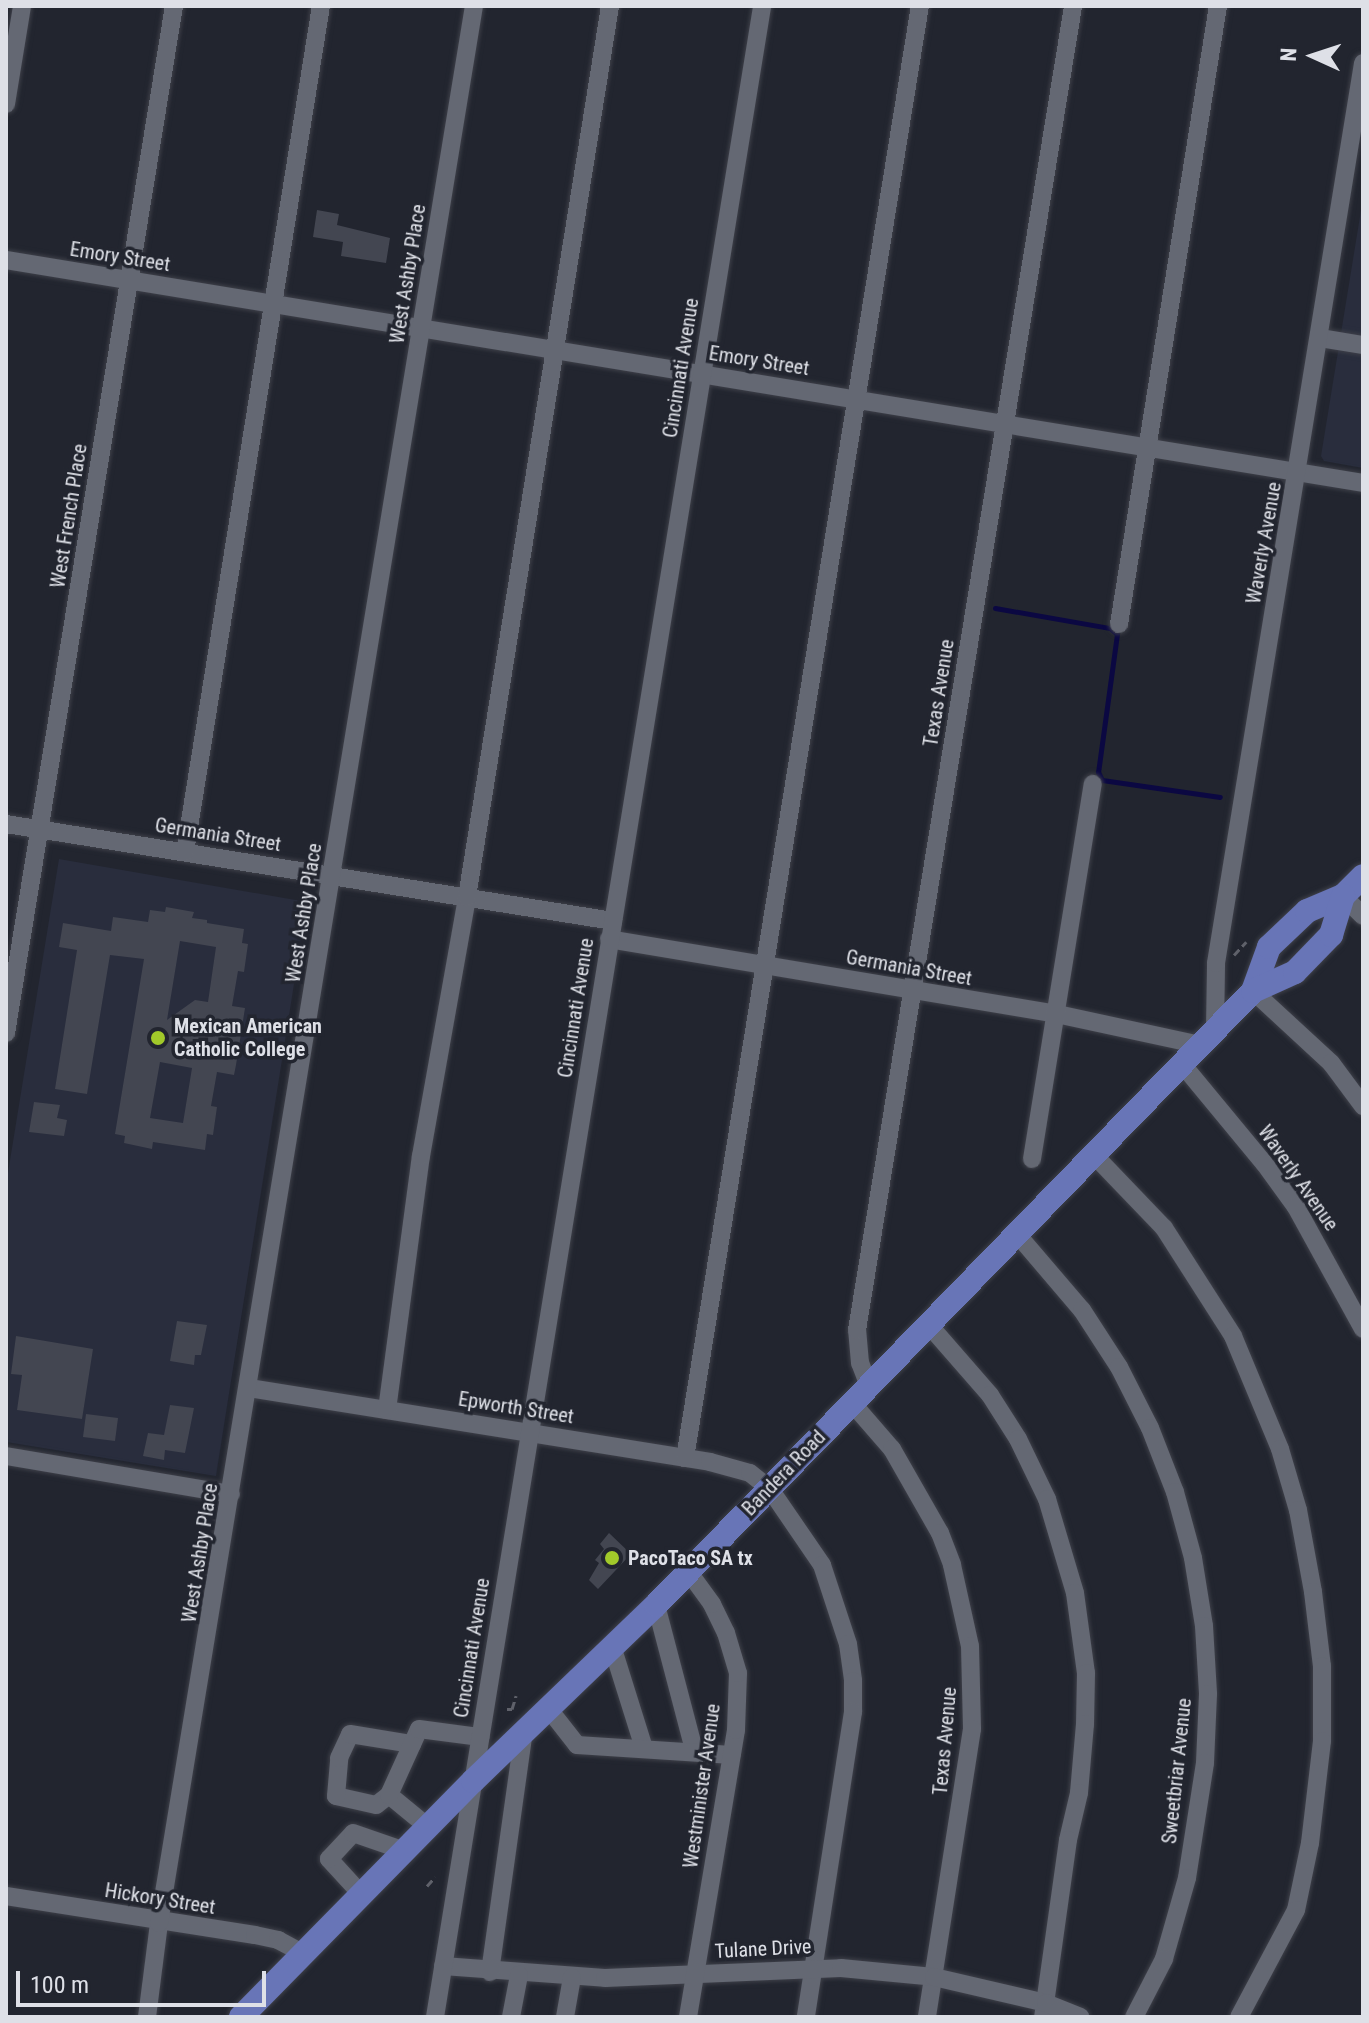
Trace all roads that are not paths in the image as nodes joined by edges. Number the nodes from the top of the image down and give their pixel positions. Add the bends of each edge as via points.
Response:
1 (22, 6) edge
2 (174, 6) edge
3 (321, 6) edge
4 (474, 6) edge
5 (610, 6) edge
6 (762, 6) edge
7 (920, 6) edge
8 (1073, 6) edge
9 (1218, 6) edge
10 (1362, 72) edge
11 (6, 104) edge
12 (6, 260) edge
13 (130, 281) junction
14 (273, 304) junction
15 (421, 328) junction
16 (1320, 338) junction
17 (1363, 345) edge
18 (555, 350) junction
19 (703, 375) junction
20 (856, 399) junction
21 (1006, 423) junction
22 (1149, 447) junction
23 (1298, 473) junction
24 (1363, 483) edge
25 (1119, 624) dead end
26 (1093, 784) dead end
27 (6, 824) edge
28 (41, 829) junction
29 (185, 852) junction
30 (332, 875) junction
31 (1363, 876) edge
32 (1343, 896) junction
33 (467, 897) junction
34 (1363, 916) edge
35 (611, 930) junction
36 (766, 966) junction
37 (912, 991) junction
38 (1253, 991) junction
39 (1057, 1014) junction
40 (6, 1033) edge
41 (1208, 1038) junction
42 (1182, 1064) junction
43 (1363, 1106) edge
44 (1094, 1155) junction
45 (1032, 1159) dead end
46 (1017, 1234) junction
47 (929, 1325) junction
48 (1363, 1329) edge
49 (249, 1388) junction
50 (860, 1395) junction
51 (387, 1410) junction
52 (530, 1433) junction
53 (6, 1456) edge
54 (685, 1458) junction
55 (770, 1489) junction
56 (231, 1494) junction
57 (689, 1572) junction
58 (656, 1605) junction
59 (612, 1646) junction
60 (548, 1708) junction
61 (524, 1731) junction
62 (480, 1737) junction
63 (412, 1744) junction
64 (644, 1748) junction
65 (694, 1750) junction
66 (732, 1755) junction
67 (473, 1781) junction
68 (389, 1795) junction
69 (428, 1827) junction
70 (405, 1851) junction
71 (362, 1895) junction
72 (6, 1896) edge
73 (159, 1923) junction
74 (304, 1954) junction
75 (443, 1966) junction
76 (814, 1969) junction
77 (490, 1972) junction
78 (695, 1974) junction
79 (519, 1975) junction
80 (934, 1977) junction
81 (572, 1978) junction
82 (1044, 2010) edge
83 (147, 2017) edge
84 (241, 2017) edge
85 (435, 2017) edge
86 (511, 2017) edge
87 (565, 2017) edge
88 (688, 2017) edge
89 (806, 2017) edge
90 (927, 2017) edge
91 (1080, 2017) edge
92 (1134, 2017) edge
93 (1239, 2017) edge

1 - 11 street
2 - 13 street, West French Place
3 - 14 street
4 - 15 street, West Ashby Place
5 - 18 street
6 - 19 street, Cincinnati Avenue
7 - 20 street
8 - 21 street, Texas Avenue
9 - 22 street
10 - 16 street, Waverly Avenue
12 - 13 street, Emory Street
13 - 14 street, Emory Street
13 - 28 street, West French Place
14 - 15 street, Emory Street
14 - 29 street
15 - 18 street, Emory Street
15 - 30 street, West Ashby Place
16 - 17 street
16 - 23 street, Waverly Avenue
18 - 19 street, Emory Street
18 - 33 street
19 - 20 street, Emory Street
19 - 35 street, Cincinnati Avenue
20 - 21 street, Emory Street
20 - 36 street
21 - 22 street, Emory Street
21 - 37 street, Texas Avenue
22 - 23 street, Emory Street
22 - 25 street
23 - 24 street, Emory Street
23 - 41 street, Waverly Avenue
26 - 39 street
27 - 28 street, Germania Street
28 - 29 street, Germania Street
28 - 40 street, West French Place
29 - 30 street, Germania Street
30 - 33 street, Germania Street
30 - 49 street, West Ashby Place
31 - 32 main road, Bandera Road
32 - 34 street
32 - 38 main road, Bandera Road via 1307,911 1269,947
32 - 38 main road, Bandera Road via 1331,935 1295,972
33 - 35 street, Germania Street
33 - 51 street via 421,1156
35 - 36 street, Germania Street
35 - 52 street, Cincinnati Avenue
36 - 37 street, Germania Street
36 - 54 street
37 - 39 street, Germania Street
37 - 50 street, Texas Avenue via 857,1330
38 - 41 main road, Bandera Road
38 - 43 street via 1331,1063
39 - 41 street, Germania Street
39 - 45 street
41 - 42 main road, Bandera Road
42 - 44 main road, Bandera Road
42 - 48 street, Waverly Avenue via 1296,1207
44 - 46 main road, Bandera Road
44 - 93 street via 1164,1228 1233,1336 1280,1449 1313,1592 1322,1666 1322,1741 1310,1843 1296,1910
46 - 47 main road, Bandera Road
46 - 92 street, Sweetbriar Avenue via 1082,1310 1150,1428 1175,1492 1204,1626 1205,1763 1187,1878 1164,1959
47 - 50 main road, Bandera Road
47 - 82 street via 990,1395 1018,1439 1047,1499 1075,1593 1086,1673 1085,1724
49 - 51 street, Epworth Street
49 - 56 street, West Ashby Place
50 - 55 main road, Bandera Road
50 - 80 street, Texas Avenue via 940,1533 970,1646 972,1729
51 - 52 street, Epworth Street
52 - 54 street, Epworth Street
52 - 62 street, Cincinnati Avenue
53 - 56 street
54 - 55 street, Epworth Street via 738,1469
55 - 57 main road, Bandera Road
55 - 76 street via 822,1565 848,1644 853,1681 853,1712
56 - 73 street, West Ashby Place
57 - 58 main road, Bandera Road
57 - 66 street, Westminister Avenue via 712,1604 734,1655 737,1711
58 - 59 main road, Bandera Road
58 - 65 street
59 - 60 main road, Bandera Road
59 - 64 street
60 - 61 main road, Bandera Road
60 - 64 street via 577,1745
61 - 67 main road, Bandera Road
61 - 77 street
62 - 63 street via 419,1729
62 - 67 street, Cincinnati Avenue
63 - 68 street
63 - 68 street via 350,1734 339,1758 336,1796 376,1805
64 - 65 street
65 - 66 street
66 - 78 street, Westminister Avenue
67 - 69 main road, Bandera Road
67 - 75 street, Cincinnati Avenue
68 - 69 street
69 - 70 main road, Bandera Road
70 - 71 main road, Bandera Road
70 - 71 street via 353,1833 329,1859
71 - 74 main road, Bandera Road
72 - 73 street, Hickory Street
73 - 74 street, Hickory Street via 255,1935
73 - 83 street, West Ashby Place
74 - 84 main road, Bandera Road
75 - 77 street, Tulane Drive
75 - 85 street, Cincinnati Avenue
76 - 78 street, Tulane Drive
76 - 80 street, Tulane Drive
76 - 89 street
77 - 79 street, Tulane Drive
78 - 81 street, Tulane Drive
78 - 88 street, Westminister Avenue
79 - 81 street, Tulane Drive
79 - 86 street
80 - 82 street, Tulane Drive
80 - 90 street, Texas Avenue
81 - 87 street
82 - 91 street, Tulane Drive

